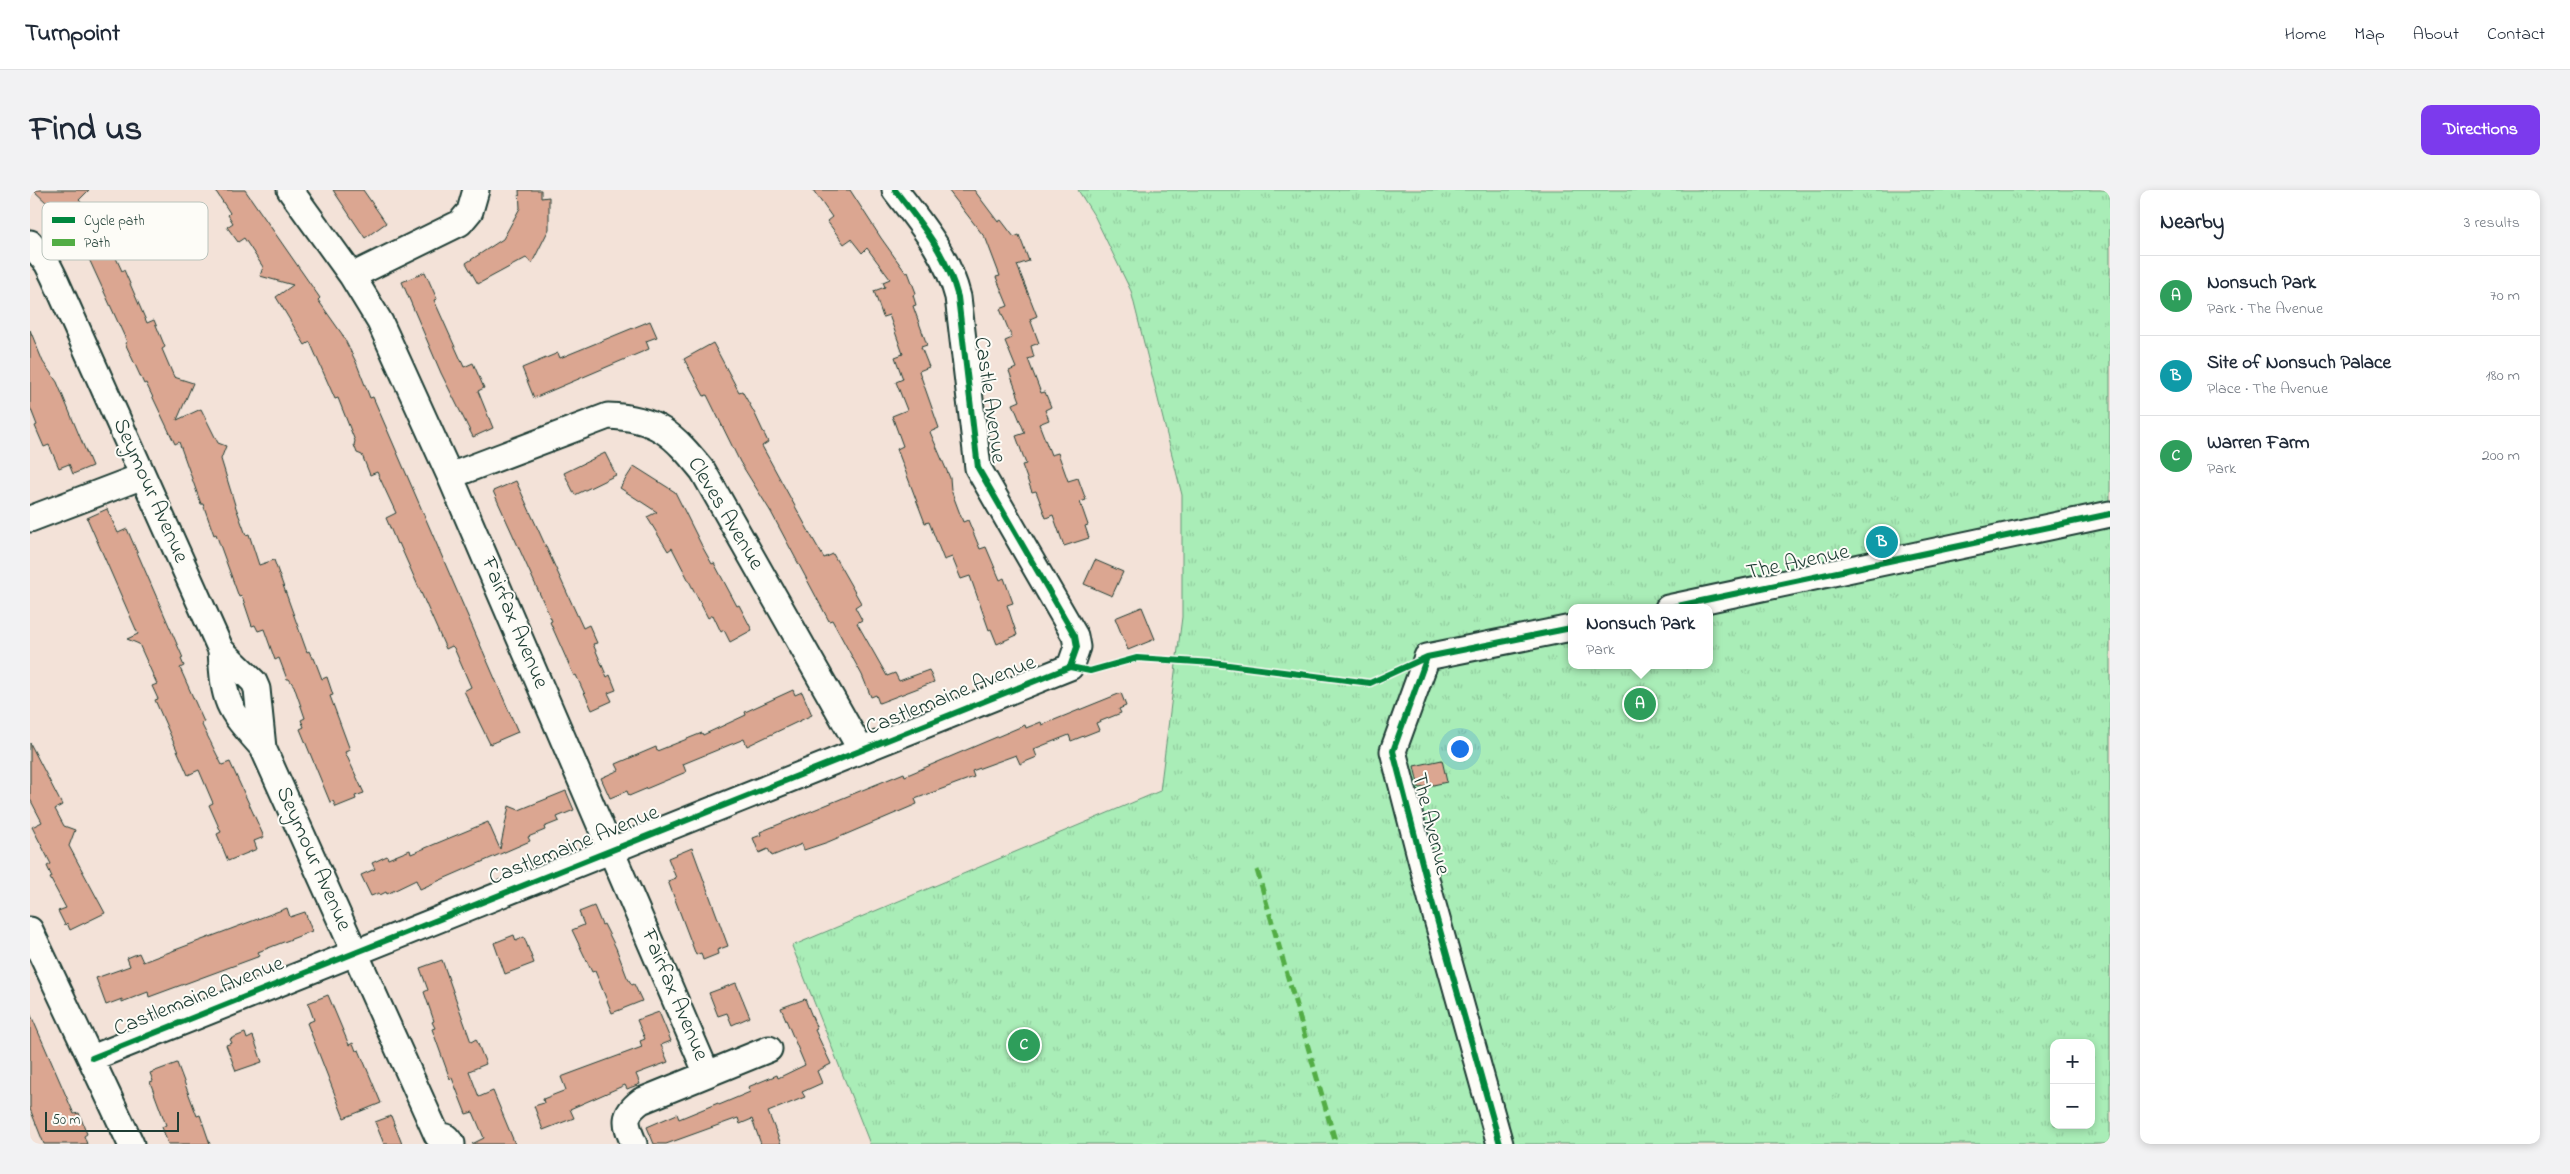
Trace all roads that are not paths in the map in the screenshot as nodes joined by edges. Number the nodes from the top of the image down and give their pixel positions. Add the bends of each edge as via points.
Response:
1 (290, 190) edge
2 (476, 190) edge
3 (895, 190) edge
4 (30, 243) edge
5 (42, 257) edge
6 (44, 260) edge
7 (352, 276) junction
8 (143, 476) junction
9 (450, 476) junction
10 (2110, 514) edge
11 (30, 519) edge
12 (1687, 604) edge
13 (1568, 629) edge
14 (221, 650) junction
15 (1070, 667) joint
16 (263, 748) junction
17 (861, 750) junction
18 (612, 849) junction
19 (30, 930) edge
20 (355, 954) junction
21 (769, 1049) dead end
22 (92, 1058) junction
23 (707, 1074) junction
24 (440, 1141) edge
25 (131, 1144) edge
26 (634, 1144) edge
27 (1500, 1144) edge

1 - 7 street, Fairfax Avenue
2 - 7 street via 470,211 460,223
3 - 15 street, Castle Avenue via 929,234 952,272 958,297 978,468 1075,636 1076,646
4 - 5 street, Seymour Avenue
6 - 8 street, Seymour Avenue
7 - 9 street, Fairfax Avenue via 380,322
8 - 11 street
8 - 14 street, Seymour Avenue
9 - 17 street, Cleves Avenue via 608,416 648,421 667,432 703,471
9 - 18 street, Fairfax Avenue
10 - 12 street, The Avenue
13 - 27 street, The Avenue via 1427,657 1393,751
14 - 16 street, Seymour Avenue via 223,686 228,704
14 - 16 street, Seymour Avenue via 254,682
15 - 17 street, Castlemaine Avenue
16 - 20 street, Seymour Avenue
17 - 18 street, Castlemaine Avenue
18 - 20 street, Castlemaine Avenue
18 - 23 street, Fairfax Avenue
19 - 22 street
20 - 22 street, Castlemaine Avenue
20 - 24 street, Seymour Avenue
21 - 23 street, Fairfax Avenue
22 - 25 street
23 - 26 street, Fairfax Avenue via 641,1101 632,1108 626,1125

